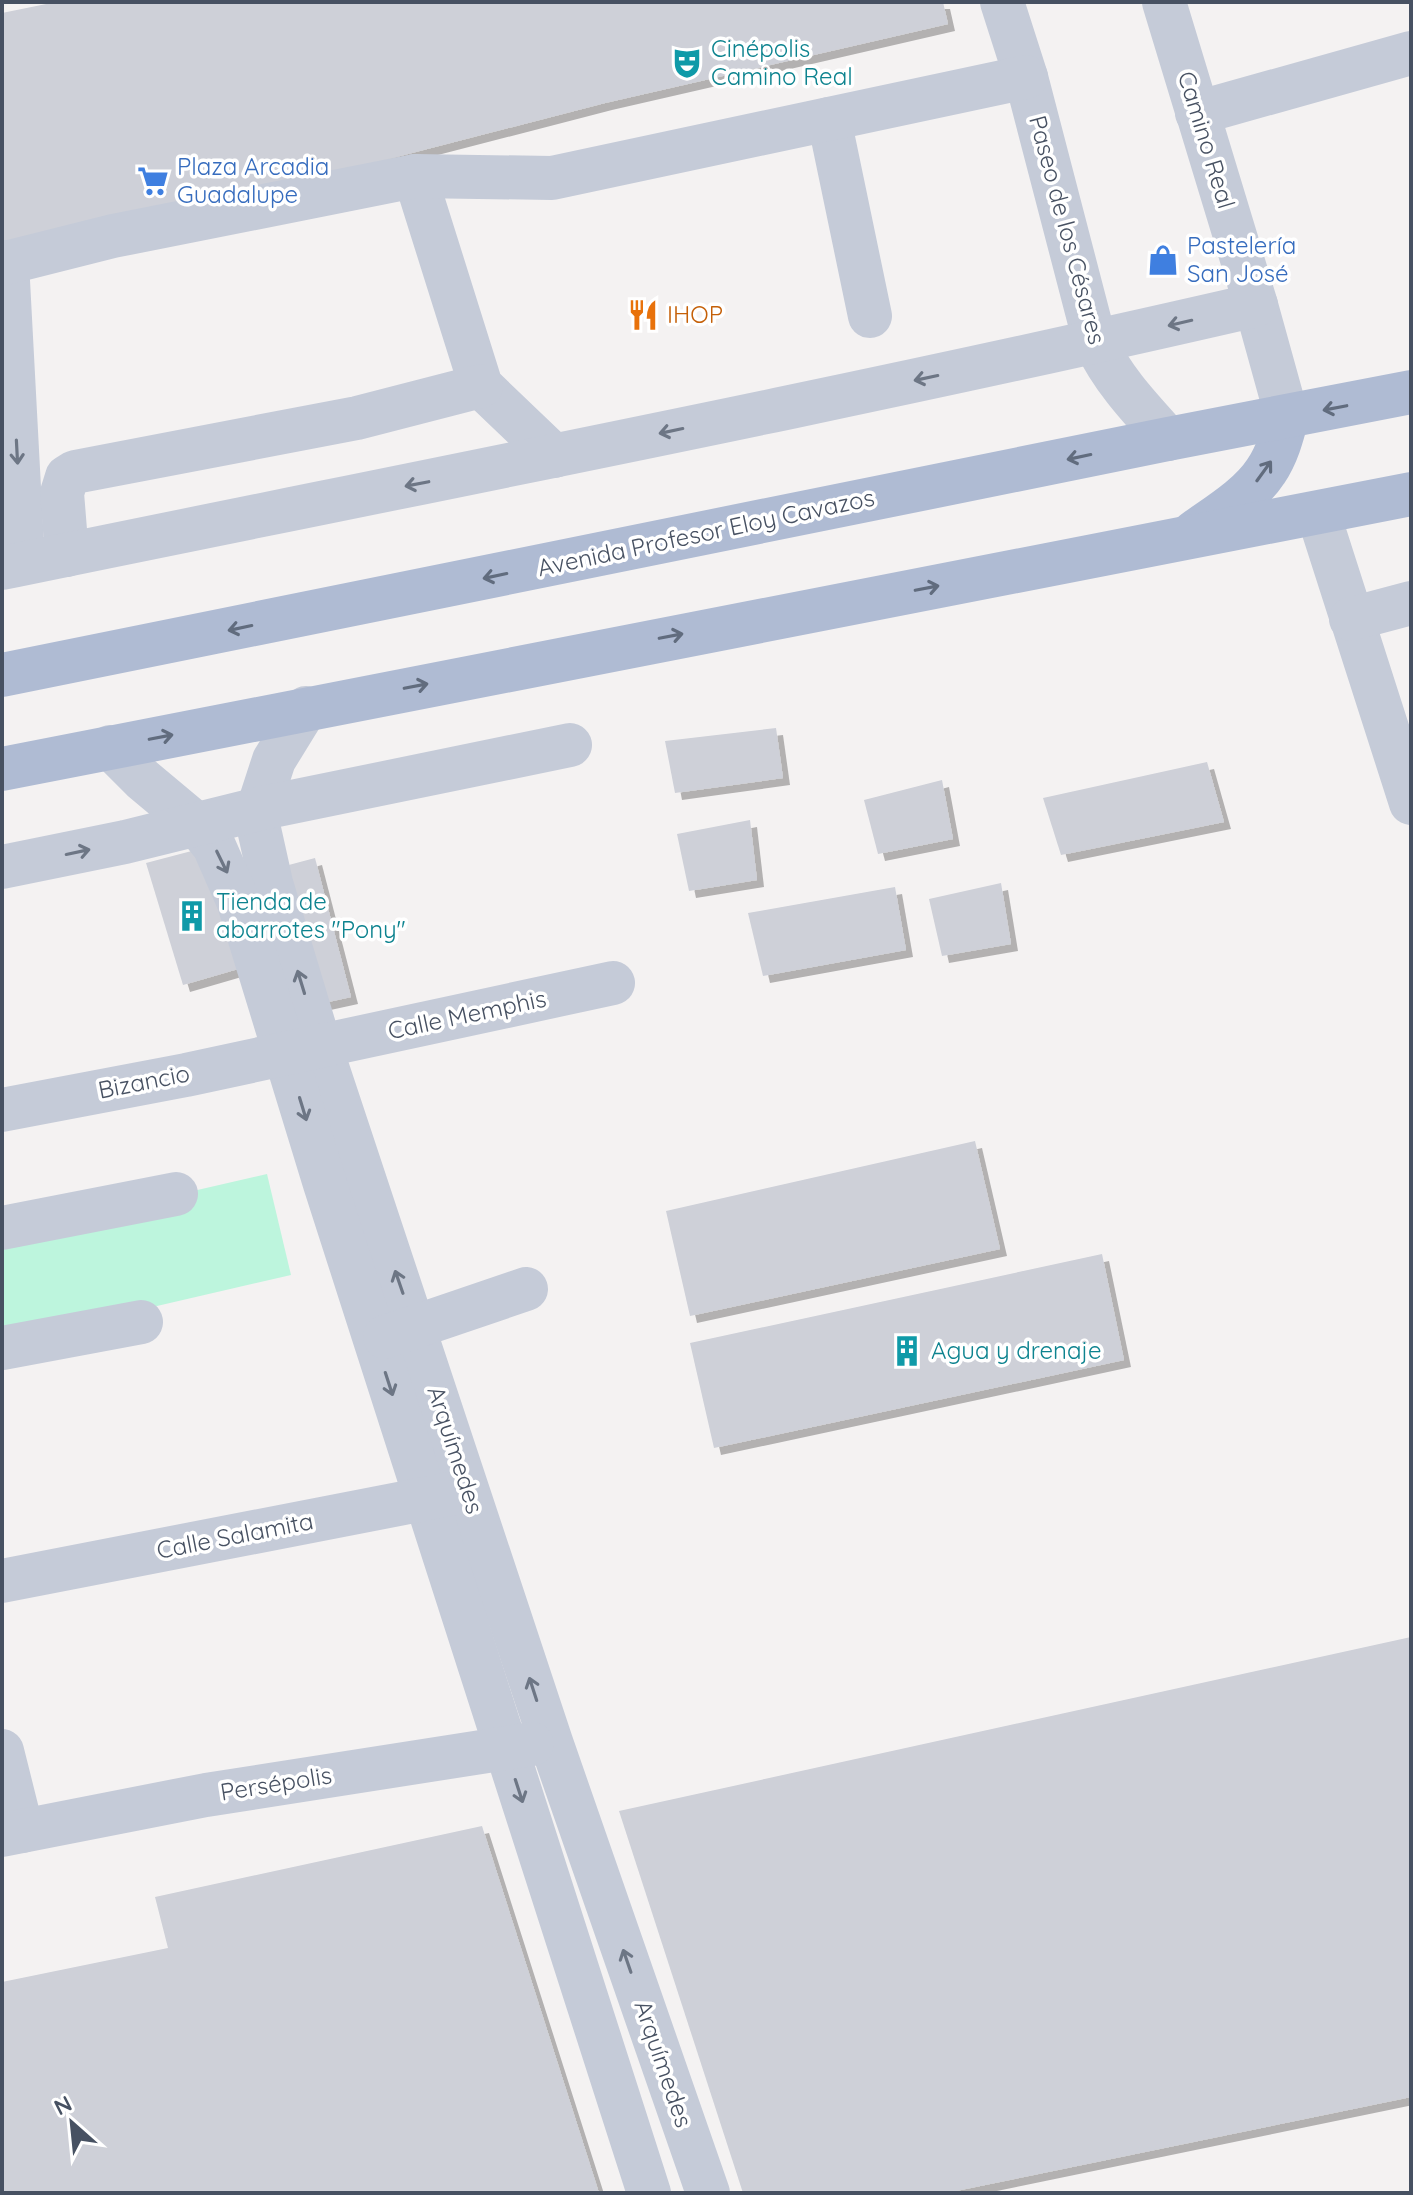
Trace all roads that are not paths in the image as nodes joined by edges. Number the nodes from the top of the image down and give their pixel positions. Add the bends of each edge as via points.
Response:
1 (1002, 2) edge
2 (1164, 2) edge
3 (1411, 53) edge
4 (1026, 77) junction
5 (1197, 113) junction
6 (829, 119) junction
7 (415, 176) junction
8 (4, 263) edge
9 (1256, 305) junction
10 (870, 316) dead end
11 (1095, 342) junction
12 (481, 386) junction
13 (1411, 392) edge
14 (1287, 417) junction
15 (1168, 439) junction
16 (554, 456) junction
17 (1411, 494) edge
18 (1318, 513) junction
19 (1184, 539) junction
20 (67, 555) junction
21 (13, 566) edge
22 (1411, 603) edge
23 (1351, 619) junction
24 (2, 675) edge
25 (306, 708) junction
26 (570, 745) dead end
27 (110, 747) junction
28 (2, 769) edge
29 (1411, 803) edge
30 (258, 809) junction
31 (197, 825) junction
32 (2, 867) edge
33 (613, 983) dead end
34 (303, 1049) junction
35 (2, 1110) edge
36 (176, 1194) dead end
37 (2, 1228) edge
38 (526, 1289) dead end
39 (141, 1322) dead end
40 (395, 1333) junction
41 (2, 1348) edge
42 (469, 1490) junction
43 (426, 1499) junction
44 (2, 1581) edge
45 (551, 1742) junction
46 (505, 1748) junction
47 (2, 1751) edge
48 (12, 1833) edge
49 (649, 2193) edge
50 (708, 2193) edge

1 - 4 street, Paseo de los Césares
2 - 5 street, Camino Real
3 - 5 street
4 - 6 street
4 - 11 street, Paseo de los Césares
5 - 9 street, Camino Real
6 - 7 street via 552,178
6 - 10 street
7 - 8 street
7 - 12 street
8 -> 21 street
9 -> 11 street
9 - 14 street, Camino Real
11 - 15 street, Paseo de los Césares via 1125,392
11 -> 16 street
12 - 16 street
12 - 20 street via 357,418 75,472 67,477 62,493
13 -> 14 main road, Avenida Profesor Eloy Cavazos
14 - 15 main road, Avenida Profesor Eloy Cavazos
19 -> 14 main road via 1237,501 1265,473
15 -> 24 main road, Avenida Profesor Eloy Cavazos
16 -> 20 street
17 - 18 main road
18 - 19 main road
18 - 23 street
25 -> 19 main road
20 - 21 street
22 - 23 street
23 - 29 street
27 -> 25 main road
25 - 30 street, Arquímedes via 274,760
26 - 30 street
27 - 28 main road
27 - 31 street, Arquímedes
30 - 31 street
34 -> 30 street, Arquímedes
32 -> 31 street
31 -> 34 street, Arquímedes via 226,871
33 - 34 street, Calle Memphis
34 - 35 street, Bizancio
34 - 40 street, Arquímedes
36 - 37 street
38 - 40 street
39 - 41 street
40 - 42 street, Arquímedes
40 -> 43 street, Arquímedes
42 - 43 street, Calle Salamita
45 -> 42 street, Arquímedes
43 - 44 street, Calle Salamita
43 - 46 street, Arquímedes
45 - 46 street, Persépolis
50 -> 45 street, Arquímedes
46 - 48 street, Persépolis via 206,1795
46 -> 49 street, Arquímedes
47 - 48 street

